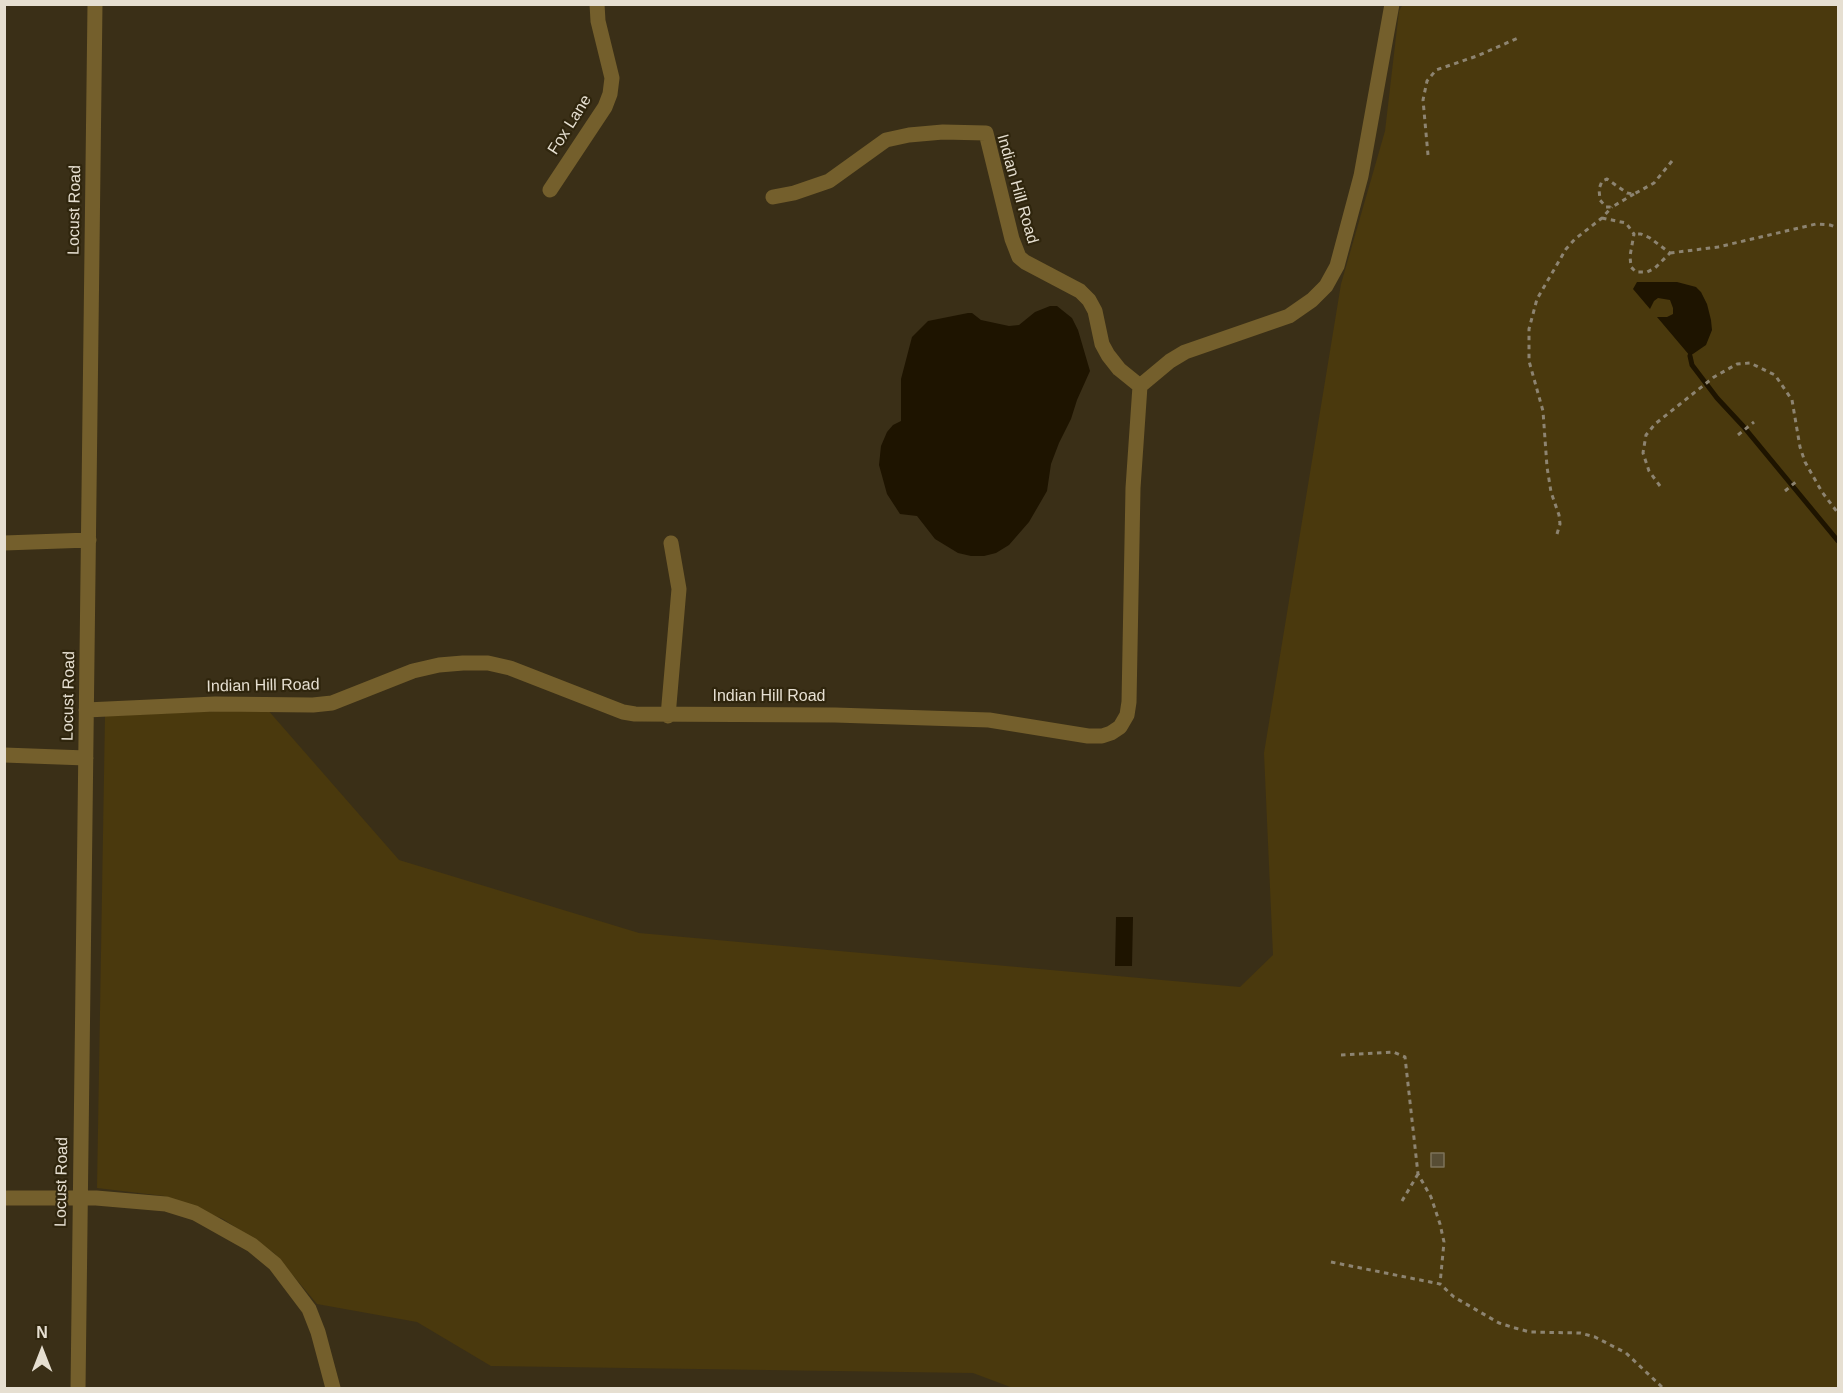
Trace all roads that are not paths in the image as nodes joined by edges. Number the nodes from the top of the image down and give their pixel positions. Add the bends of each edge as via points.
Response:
1 (95, 4) edge
2 (597, 4) edge
3 (1392, 4) edge
4 (550, 190) dead end
5 (773, 197) dead end
6 (1140, 386) junction
7 (88, 540) junction
8 (4, 543) edge
9 (671, 543) dead end
10 (86, 710) junction
11 (668, 716) junction
12 (4, 755) edge
13 (86, 758) junction
14 (4, 1198) edge
15 (80, 1198) junction
16 (78, 1389) edge
17 (333, 1389) edge

1 - 7 street, Locust Road
2 - 4 street, Fox Lane via 612,78 610,94
3 - 6 street via 1361,176 1337,266 1326,286 1289,316 1185,352
5 - 6 street, Indian Hill Road via 829,181 886,140 943,132 986,133 1019,257 1089,300 1108,356
6 - 11 street, Indian Hill Road via 1133,488 1129,702 1120,727 1102,736 1088,736 989,720 835,715
7 - 8 street
7 - 10 street, Locust Road
9 - 11 street via 679,589
10 - 11 street, Indian Hill Road via 332,703 413,671 439,665 488,663 622,712
10 - 13 street, Locust Road
12 - 13 street
13 - 15 street, Locust Road
14 - 15 street
15 - 16 street, Locust Road
15 - 17 street via 166,1204 195,1213 252,1245 275,1264 309,1309

